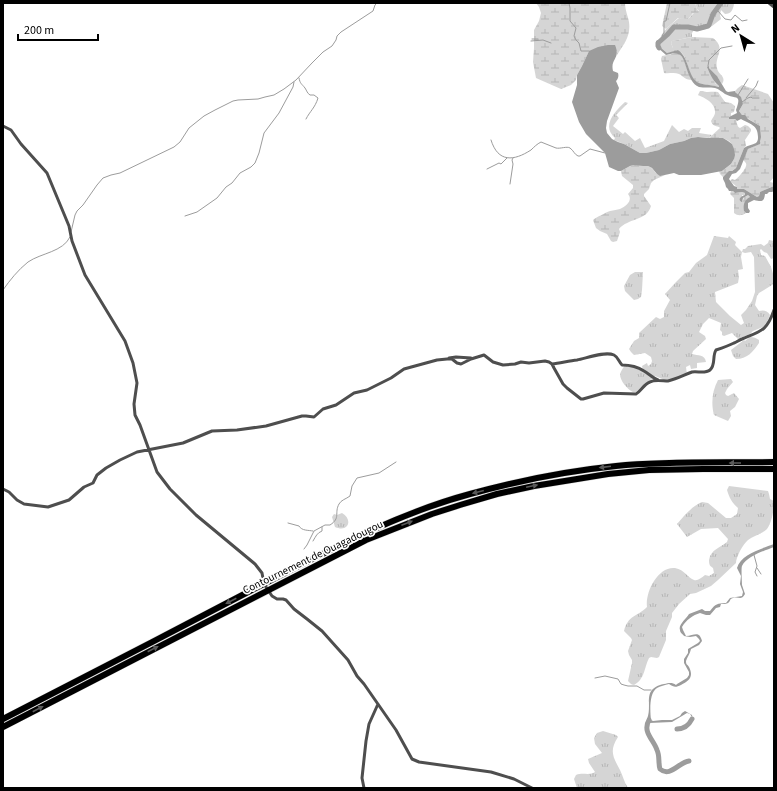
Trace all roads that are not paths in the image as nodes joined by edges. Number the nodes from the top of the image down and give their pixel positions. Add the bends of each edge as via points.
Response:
1 (769, 3) edge
2 (774, 7) edge
3 (3, 126) edge
4 (774, 310) edge
5 (473, 358) junction
6 (447, 359) junction
7 (552, 364) junction
8 (660, 381) junction
9 (149, 449) junction
10 (774, 462) edge
11 (774, 469) edge
12 (3, 489) edge
13 (266, 587) junction
14 (378, 704) junction
15 (3, 719) edge
16 (3, 727) edge
17 (364, 788) edge
18 (532, 788) edge

1 - 2 street
3 - 9 street via 11,130 47,173 69,226 85,275 125,341 137,383 134,404 136,414
4 - 8 street via 764,329 714,351 713,367 710,371 693,372 676,379
5 - 6 street
5 - 6 street via 459,364
5 - 7 street via 484,355 493,362 503,365 545,361
6 - 9 street via 404,369 367,390 354,393 336,405 323,409 314,417 302,416 266,426 212,431 183,443
7 - 8 street via 612,354 617,357 620,364 636,368
7 - 8 street via 566,388 581,399 604,393 636,394 650,382
9 - 12 street via 136,452 106,468 97,475 93,483 69,500 48,507 24,504
9 - 13 street via 157,472 170,489 255,564 262,573
10 -> 13 highway, Contournement de Ouagadougou via 618,466 506,484 429,507 355,537
13 -> 11 highway, Contournement de Ouagadougou via 372,537 460,504 497,494 608,474 649,470
13 - 14 street via 272,596 277,599 284,598 294,610 322,631 348,660
13 -> 15 highway, Contournement de Ouagadougou
16 -> 13 highway, Contournement de Ouagadougou
14 - 17 street via 369,724 366,741 362,778
14 - 18 street via 415,761 491,772

